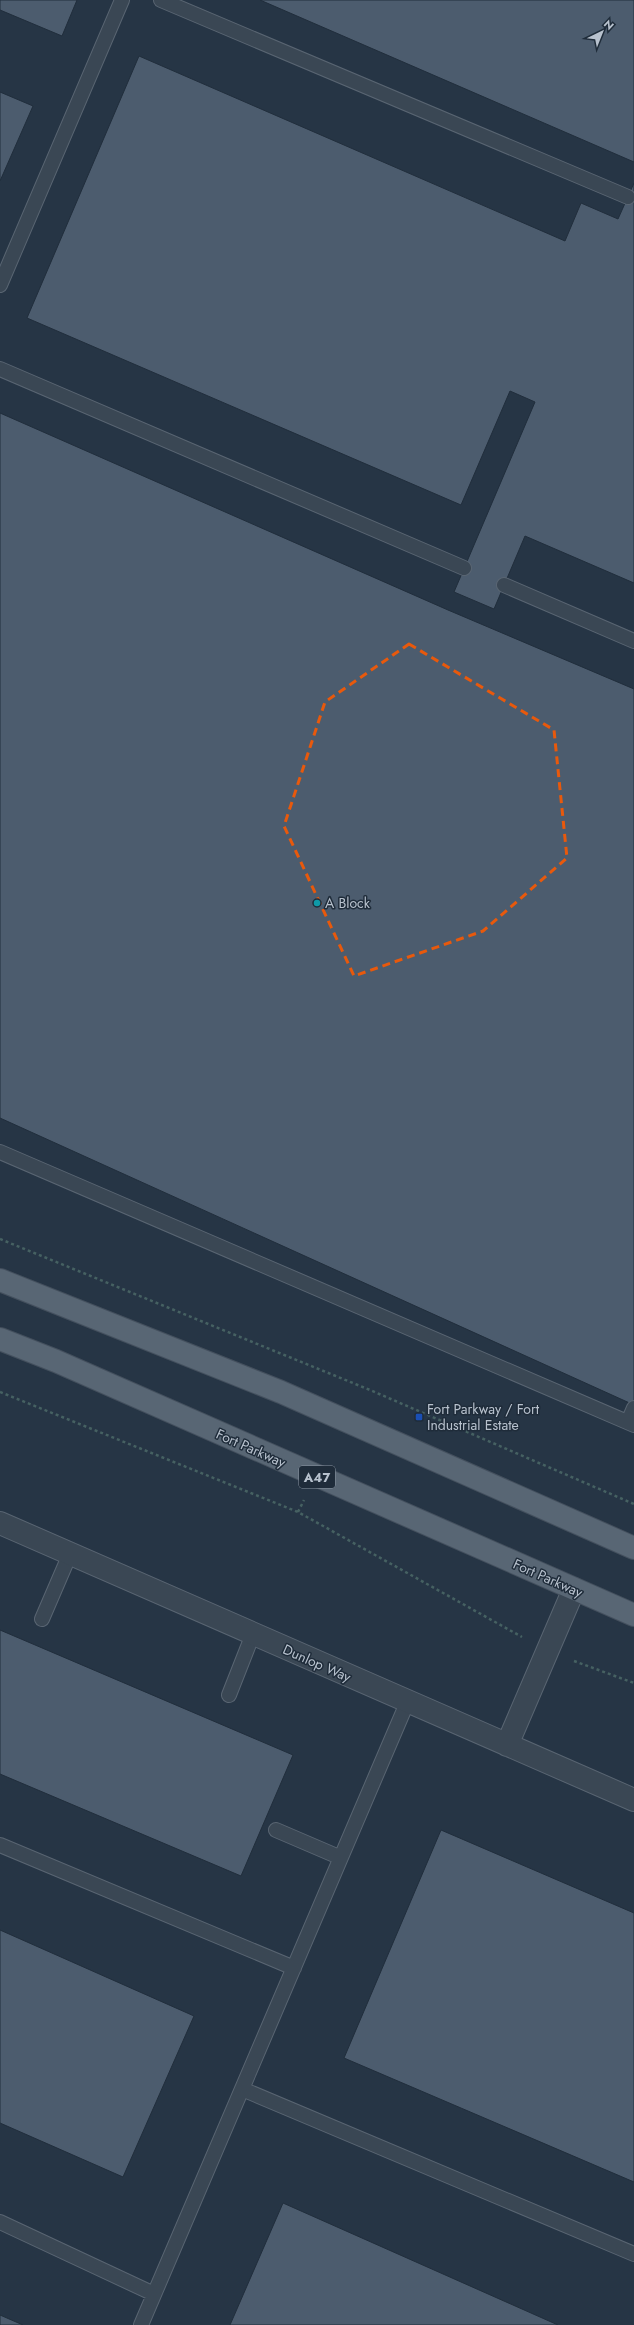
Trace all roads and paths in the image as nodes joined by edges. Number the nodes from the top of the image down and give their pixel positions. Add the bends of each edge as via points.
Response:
1 (122, 0) edge
2 (161, 0) edge
3 (628, 196) dead end
4 (0, 285) edge
5 (0, 369) edge
6 (464, 568) dead end
7 (504, 585) dead end
8 (634, 641) edge
9 (0, 1152) edge
10 (0, 1239) edge
11 (0, 1280) edge
12 (0, 1339) edge
13 (0, 1392) edge
14 (634, 1408) edge
15 (631, 1423) edge
16 (634, 1504) edge
17 (0, 1523) edge
18 (634, 1548) edge
19 (70, 1554) junction
20 (574, 1589) junction
21 (634, 1615) edge
22 (42, 1619) dead end
23 (253, 1634) junction
24 (548, 1651) junction
25 (634, 1683) edge
26 (228, 1695) dead end
27 (407, 1703) junction
28 (507, 1745) junction
29 (634, 1800) edge
30 (276, 1830) dead end
31 (0, 1845) edge
32 (339, 1857) junction
33 (294, 1968) junction
34 (242, 2089) junction
35 (0, 2222) edge
36 (634, 2254) edge
37 (154, 2294) junction
38 (141, 2325) edge

1 - 4 lane
2 - 3 lane
5 - 6 lane
7 - 8 lane
9 - 15 lane
10 - 16 path via 370,1390
11 - 18 main road via 281,1392
12 - 20 main road, Fort Parkway / A47 via 56,1361
13 - 24 path via 298,1512
14 - 15 lane
17 - 19 street, Dunlop Way
19 - 22 lane
19 - 23 street, Dunlop Way
20 - 21 main road, Fort Parkway / A47
20 - 24 street
23 - 26 lane
23 - 27 street, Dunlop Way
24 - 25 path
24 - 28 street
27 - 28 street, Dunlop Way
27 - 32 lane
28 - 29 street, Dunlop Way
30 - 32 lane
31 - 33 lane
32 - 33 lane
33 - 34 lane
34 - 36 lane
34 - 37 lane
35 - 37 lane
37 - 38 lane

